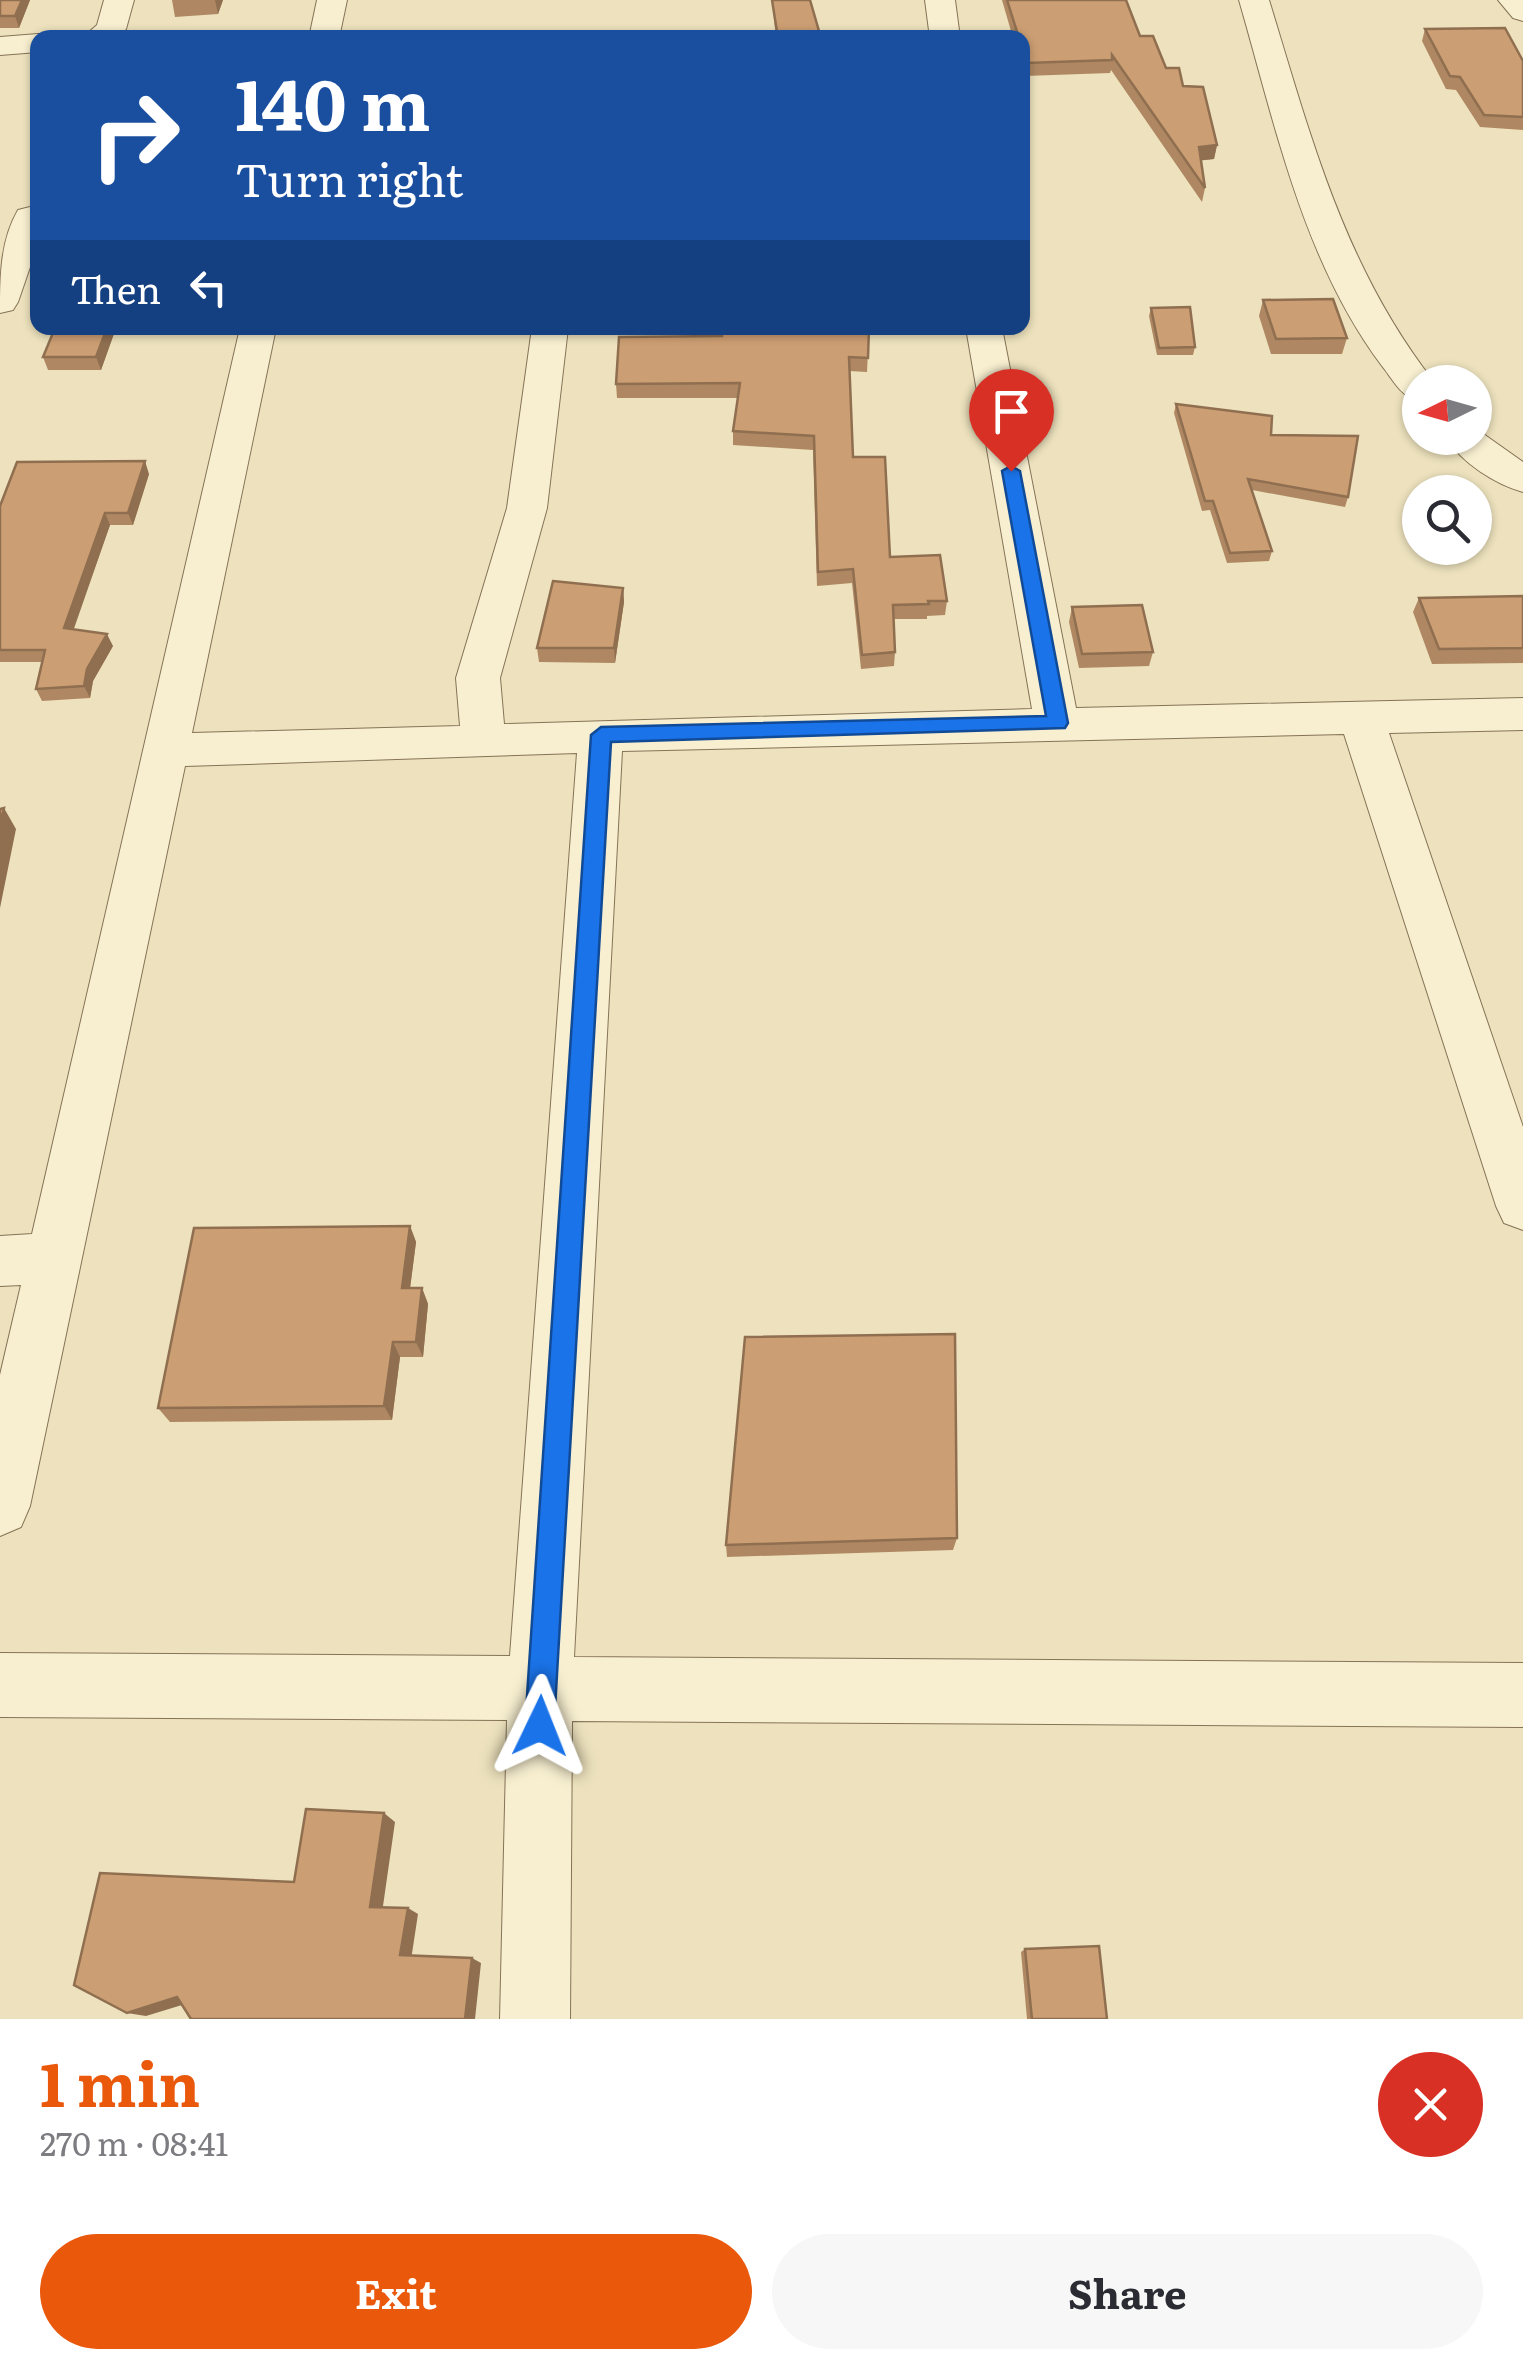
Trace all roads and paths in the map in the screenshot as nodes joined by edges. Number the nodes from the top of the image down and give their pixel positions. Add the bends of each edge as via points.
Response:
1 (120, 0) edge
2 (332, 0) edge
3 (940, 0) edge
4 (1254, 0) edge
5 (1513, 0) edge
6 (1523, 12) edge
7 (109, 30) edge
8 (326, 30) edge
9 (943, 30) edge
10 (30, 44) edge
11 (0, 46) edge
12 (22, 217) edge
13 (0, 302) edge
14 (256, 335) edge
15 (549, 335) edge
16 (985, 335) edge
17 (1402, 365) edge
18 (1489, 455) edge
19 (1523, 479) edge
20 (1523, 714) edge
21 (1362, 718) junction
22 (1058, 723) junction
23 (601, 735) junction
24 (484, 742) junction
25 (165, 750) junction
26 (1523, 1206) edge
27 (26, 1260) edge
28 (0, 1506) edge
29 (0, 1685) edge
30 (540, 1689) junction
31 (1523, 1695) edge
32 (534, 2019) edge

1 - 7 street
2 - 8 street
3 - 9 street
4 - 17 street via 1334,248 1367,316
5 - 6 street
10 - 11 street
12 - 13 street
14 - 25 street
15 - 24 street via 526,508 478,678
16 - 22 street
18 - 19 street
20 - 21 street
21 - 22 street
21 - 26 street
22 - 23 street
23 - 24 street
23 - 30 street
24 - 25 street
25 - 27 street
27 - 28 street
29 - 30 street
30 - 31 street
30 - 32 street

